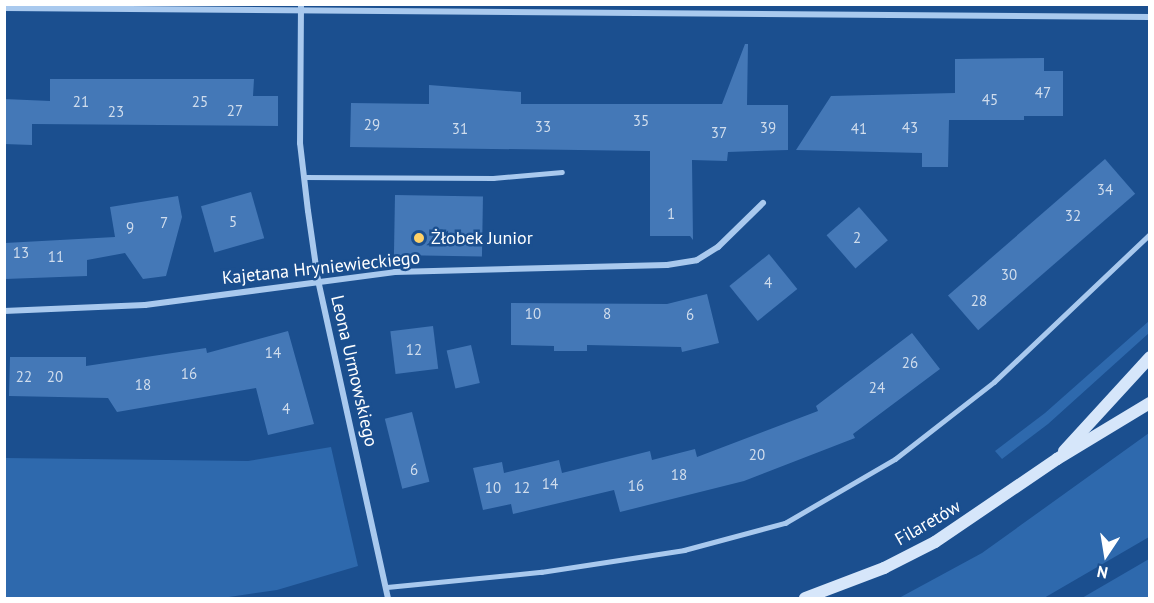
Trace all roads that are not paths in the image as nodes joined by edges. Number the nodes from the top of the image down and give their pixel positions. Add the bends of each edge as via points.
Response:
1 (4, 8) edge
2 (301, 8) edge
3 (1149, 17) edge
4 (562, 172) dead end
5 (304, 177) junction
6 (763, 203) dead end
7 (1149, 234) edge
8 (318, 280) junction
9 (4, 311) edge
10 (1149, 357) edge
11 (1149, 403) edge
12 (1057, 459) junction
13 (387, 587) junction
14 (388, 598) edge
15 (805, 598) edge

1 - 2 street
2 - 3 street
2 - 5 street, Leona Urmowskiego via 300,143
4 - 5 lane via 494,178
5 - 8 street, Leona Urmowskiego
6 - 8 street, Kajetana Hryniewieckiego via 718,247 697,260 667,265 395,272
7 - 13 lane via 994,382 895,459 785,523 673,552 541,572
8 - 9 street, Kajetana Hryniewieckiego via 145,305
8 - 13 street, Leona Urmowskiego
10 - 12 main road, Filaretów
11 - 12 main road, Filaretów
12 - 15 main road, Filaretów via 935,542 884,568
13 - 14 street, Leona Urmowskiego

